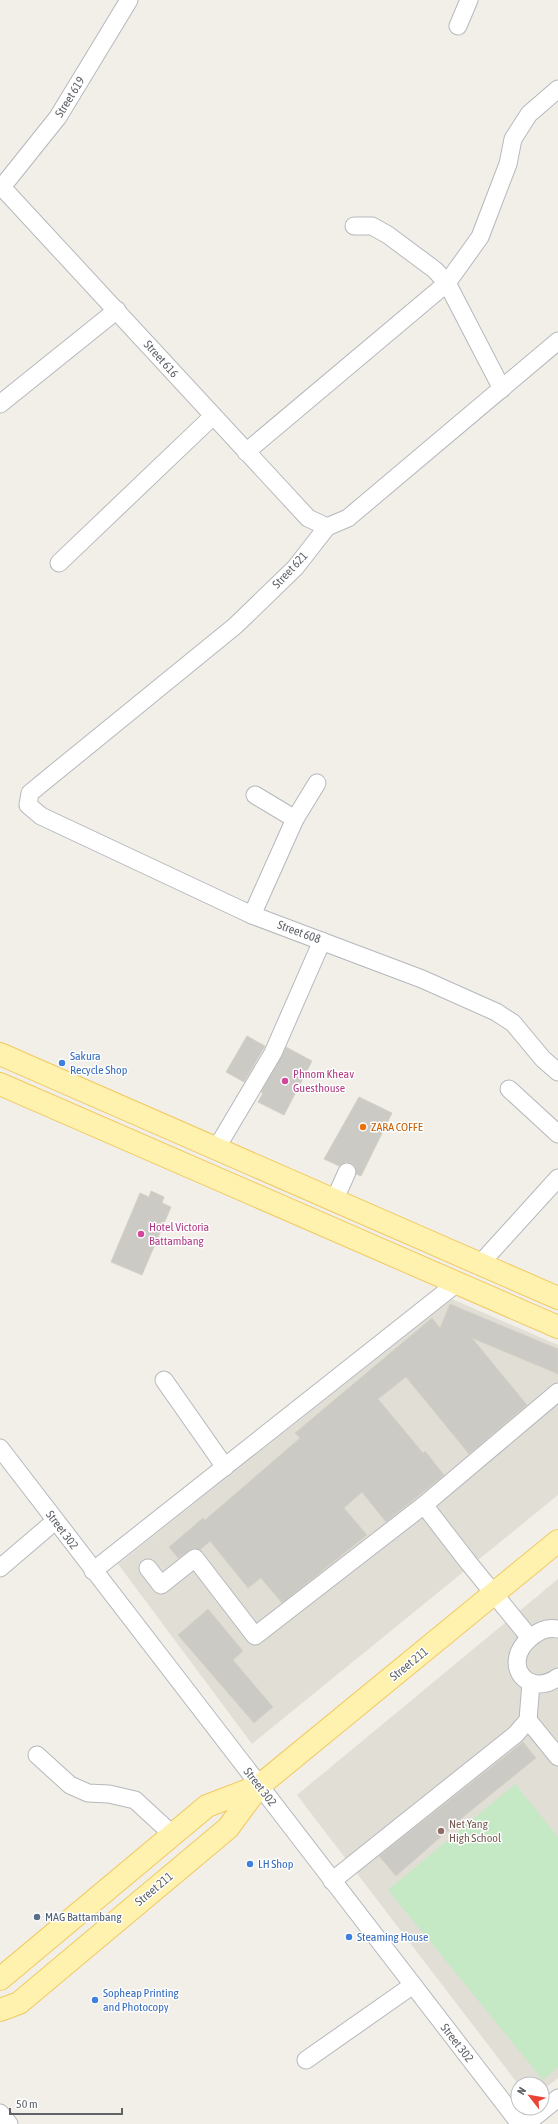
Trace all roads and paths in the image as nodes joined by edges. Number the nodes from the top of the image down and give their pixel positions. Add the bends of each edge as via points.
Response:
1 (129, 0) edge
2 (469, 0) edge
3 (458, 26) dead end
4 (558, 89) edge
5 (1, 186) edge
6 (354, 226) dead end
7 (447, 283) junction
8 (116, 310) junction
9 (558, 341) edge
10 (502, 389) junction
11 (0, 404) edge
12 (213, 416) junction
13 (246, 452) junction
14 (327, 527) junction
15 (59, 563) dead end
16 (317, 783) dead end
17 (255, 795) dead end
18 (28, 805) joint
19 (296, 819) junction
20 (252, 915) junction
21 (322, 941) junction
22 (0, 1054) edge
23 (558, 1072) edge
24 (0, 1084) edge
25 (509, 1089) dead end
26 (558, 1134) edge
27 (216, 1149) junction
28 (347, 1172) dead end
29 (558, 1178) edge
30 (334, 1201) junction
31 (480, 1264) junction
32 (457, 1283) junction
33 (558, 1298) edge
34 (558, 1328) edge
35 (164, 1380) dead end
36 (558, 1392) edge
37 (0, 1448) edge
38 (225, 1467) junction
39 (424, 1505) junction
40 (55, 1521) junction
41 (558, 1540) edge
42 (0, 1568) edge
43 (148, 1568) dead end
44 (93, 1571) junction
45 (495, 1594) junction
46 (558, 1629) edge
47 (530, 1638) junction
48 (558, 1677) edge
49 (531, 1683) junction
50 (528, 1720) junction
51 (38, 1755) dead end
52 (558, 1757) edge
53 (259, 1786) junction
54 (173, 1835) junction
55 (332, 1881) junction
56 (0, 1979) edge
57 (412, 1985) junction
58 (0, 2010) edge
59 (306, 2060) dead end
60 (558, 2098) edge
61 (0, 2113) edge
62 (9, 2124) edge
63 (520, 2124) edge
64 (526, 2124) edge

1 - 5 street, Street 619 via 58,117
2 - 3 street
4 - 7 street via 529,114 513,139 508,164 480,237
5 - 8 street, Street 616
6 - 7 street via 372,226 388,235 435,270
7 - 10 street
7 - 13 street
8 - 11 street
8 - 12 street, Street 616
9 - 10 street, Street 621
10 - 14 street, Street 621 via 348,518
12 - 13 street, Street 616
12 - 15 street
13 - 14 street, Street 616 via 308,518
14 - 18 street, Street 621 via 295,568 235,626 30,793
16 - 19 street
17 - 19 street
18 - 20 street, Street 608 via 41,816
19 - 20 street
20 - 21 street, Street 608
21 - 23 street, Street 608 via 422,979 496,1012 513,1024 543,1059
21 - 27 street via 273,1053
22 - 27 main road
24 - 32 main road
25 - 26 street
27 - 30 main road
28 - 30 street
29 - 31 street
30 - 31 main road
31 - 33 main road
32 - 34 main road
32 - 38 street
35 - 38 street
36 - 39 street
37 - 40 street, Street 302
38 - 44 street
39 - 43 street via 255,1636 195,1558 161,1585
39 - 45 street
40 - 42 street
40 - 44 street, Street 302
41 - 45 main road, Street 211
44 - 53 street, Street 302
45 - 47 street
45 - 53 main road, Street 211
46 - 47 street via 544,1629
47 - 49 street via 519,1649 516,1665 519,1672
48 - 49 street via 542,1685
49 - 50 street
50 - 52 street
50 - 55 street via 516,1734
51 - 54 street via 70,1785 88,1793 109,1794 136,1800
53 - 54 main road, Street 211 via 207,1806
53 - 55 street, Street 302
53 - 58 main road, Street 211 via 228,1828 18,2002
54 - 56 main road, Street 211
55 - 57 street, Street 302
57 - 59 street
57 - 63 street, Street 302
60 - 64 street
61 - 62 street

